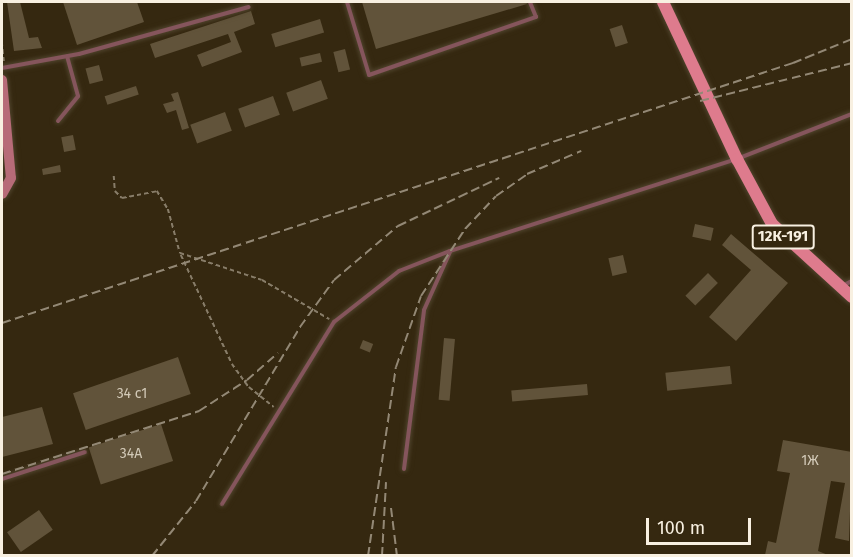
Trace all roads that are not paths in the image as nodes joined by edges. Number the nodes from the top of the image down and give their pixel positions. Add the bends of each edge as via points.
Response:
1 (347, 2) edge
2 (530, 2) edge
3 (663, 2) edge
4 (249, 7) dead end
5 (67, 56) junction
6 (2, 68) edge
7 (2, 80) edge
8 (852, 114) edge
9 (58, 121) dead end
10 (6, 159) edge
11 (737, 159) junction
12 (2, 194) edge
13 (450, 251) junction
14 (852, 280) edge
15 (840, 287) junction
16 (852, 297) edge
17 (85, 452) dead end
18 (404, 469) dead end
19 (2, 479) edge
20 (222, 504) dead end

1 - 2 lane via 369,75 536,17
3 - 11 main road, 12К-191
4 - 5 lane
5 - 6 lane
5 - 9 lane via 78,96
7 - 10 main road
8 - 11 lane
10 - 12 main road via 11,178
11 - 13 lane
11 - 15 main road, 12К-191 via 772,225
13 - 18 lane via 424,310
13 - 20 lane via 399,271 334,322
14 - 15 lane
15 - 16 main road, 12К-191
17 - 19 lane

